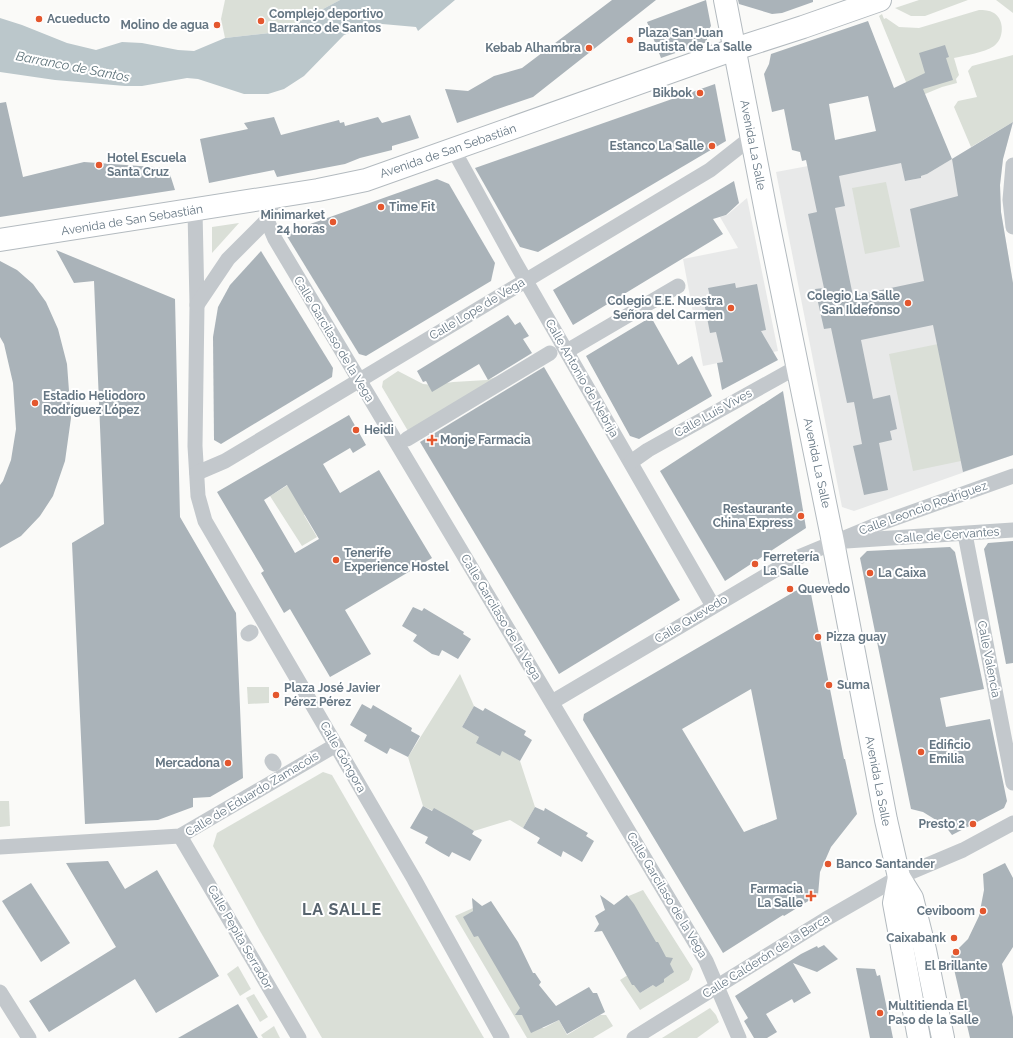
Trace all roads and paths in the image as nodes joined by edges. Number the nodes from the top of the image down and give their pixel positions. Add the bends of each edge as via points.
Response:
1 (726, 0) edge
2 (880, 0) edge
3 (735, 49) junction
4 (752, 137) junction
5 (453, 149) junction
6 (1013, 165) edge
7 (274, 197) junction
8 (195, 210) junction
9 (1012, 219) edge
10 (267, 220) junction
11 (0, 240) edge
12 (525, 280) junction
13 (678, 286) dead end
14 (198, 305) junction
15 (567, 351) junction
16 (550, 353) dead end
17 (797, 367) junction
18 (358, 380) junction
19 (407, 439) dead end
20 (631, 462) junction
21 (196, 473) junction
22 (1013, 476) edge
23 (1013, 530) edge
24 (965, 534) junction
25 (833, 542) junction
26 (713, 606) junction
27 (552, 702) junction
28 (336, 745) junction
29 (1013, 783) edge
30 (1013, 823) edge
31 (180, 836) junction
32 (0, 846) edge
33 (899, 877) junction
34 (718, 986) junction
35 (2, 1000) edge
36 (29, 1038) edge
37 (299, 1038) edge
38 (502, 1038) edge
39 (634, 1038) edge
40 (739, 1038) edge
41 (919, 1038) edge
42 (929, 1038) edge
43 (943, 1038) edge

1 - 3 main road, Avenida La Salle
2 - 3 main road, Avenida de San Sebastián
3 - 4 main road, Avenida La Salle
3 - 5 main road, Avenida de San Sebastián
4 - 12 street, Calle Lope de Vega via 710,170
4 - 17 main road, Avenida La Salle
5 - 7 main road, Avenida de San Sebastián via 351,184
5 - 12 street, Calle Antonio de Nebrija
6 - 9 street
7 - 8 main road, Avenida de San Sebastián
7 - 10 street
8 - 11 main road, Avenida de San Sebastián
8 - 14 street, Calle Góngora
10 - 14 street via 228,259
10 - 18 street, Calle Garcilaso de la Vega via 275,239
12 - 15 street, Calle Antonio de Nebrija
12 - 18 street, Calle Lope de Vega
13 - 15 street
14 - 21 street, Calle Góngora
15 - 20 street, Calle Antonio de Nebrija
16 - 19 street
17 - 20 street, Calle Luís Vives
17 - 25 main road, Avenida La Salle
18 - 21 street, Calle Lope de Vega via 225,461
18 - 27 street, Calle Garcilaso de la Vega
20 - 26 street, Calle Antonio de Nebrija
21 - 28 street, Calle Góngora via 200,509 206,521
22 - 25 street, Calle Leoncio Rodríguez
23 - 24 street, Calle de Cervantes
24 - 25 street, Calle de Cervantes
24 - 29 street, Calle Valencia
25 - 26 street, Calle Quevedo via 794,559
25 - 33 main road, Avenida La Salle via 884,813
26 - 27 street, Calle Quevedo
27 - 34 street, Calle Garcilaso de la Vega via 706,961
28 - 31 street, Calle de Eduardo Zamacois
28 - 38 street, Calle Góngora
30 - 33 street, Calle Calderón de la Barca via 963,850
31 - 32 street, Calle de Eduardo Zamacois
31 - 37 street, Calle Pepita Serrador
33 - 34 street, Calle Calderón de la Barca
33 - 41 main road, Avenida La Salle via 894,903
33 - 42 main road
33 - 43 main road, Avenida La Salle via 912,898
34 - 39 street, Calle Calderón de la Barca
34 - 40 street, Calle Garcilaso de la Vega
35 - 36 street

